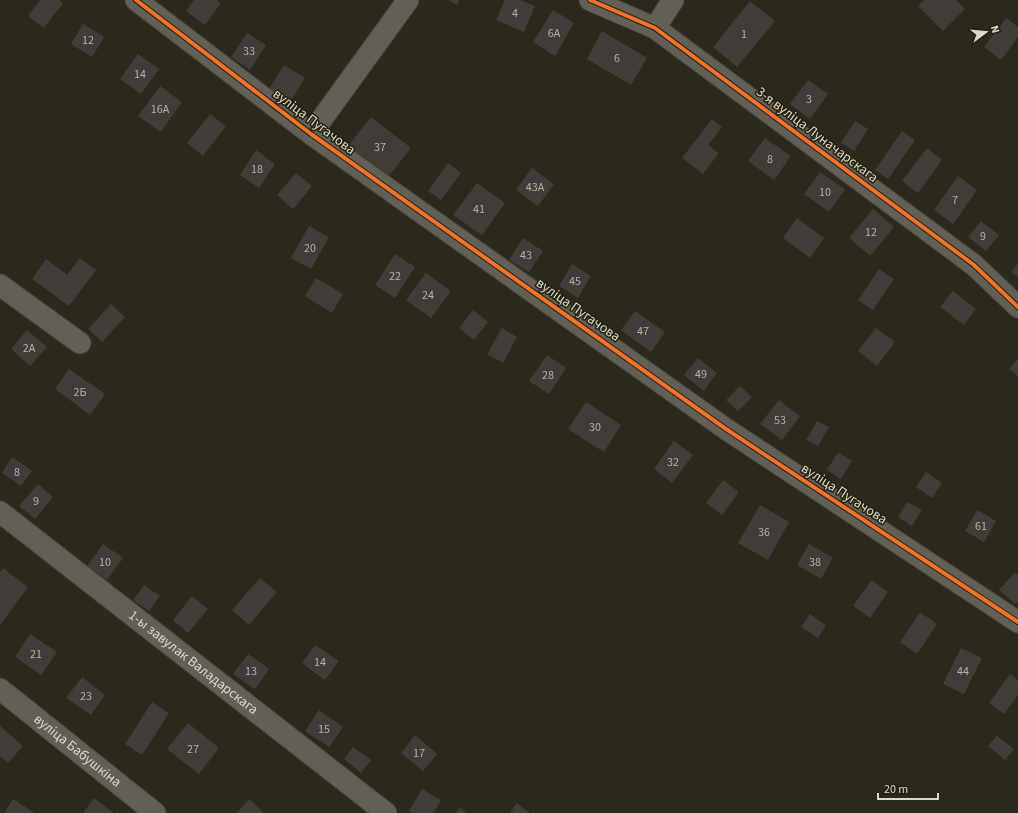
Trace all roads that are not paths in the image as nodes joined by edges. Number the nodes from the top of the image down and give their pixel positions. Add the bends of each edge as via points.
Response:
1 (136, 0) edge
2 (408, 0) edge
3 (590, 0) edge
4 (673, 0) edge
5 (655, 28) junction
6 (311, 134) junction
7 (0, 285) edge
8 (1018, 307) edge
9 (80, 343) dead end
10 (0, 512) edge
11 (1018, 622) edge
12 (0, 689) edge
13 (155, 813) edge
14 (386, 813) edge

1 - 6 street, вуліца Пугачова
2 - 6 street
3 - 5 street, 3-я вуліца Луначарскага
4 - 5 street
5 - 8 street, 3-я вуліца Луначарскага via 974,265
6 - 11 street, вуліца Пугачова via 726,429
7 - 9 street
10 - 14 street, 1-ы завулак Валадарскага
12 - 13 street, вуліца Бабушкіна

